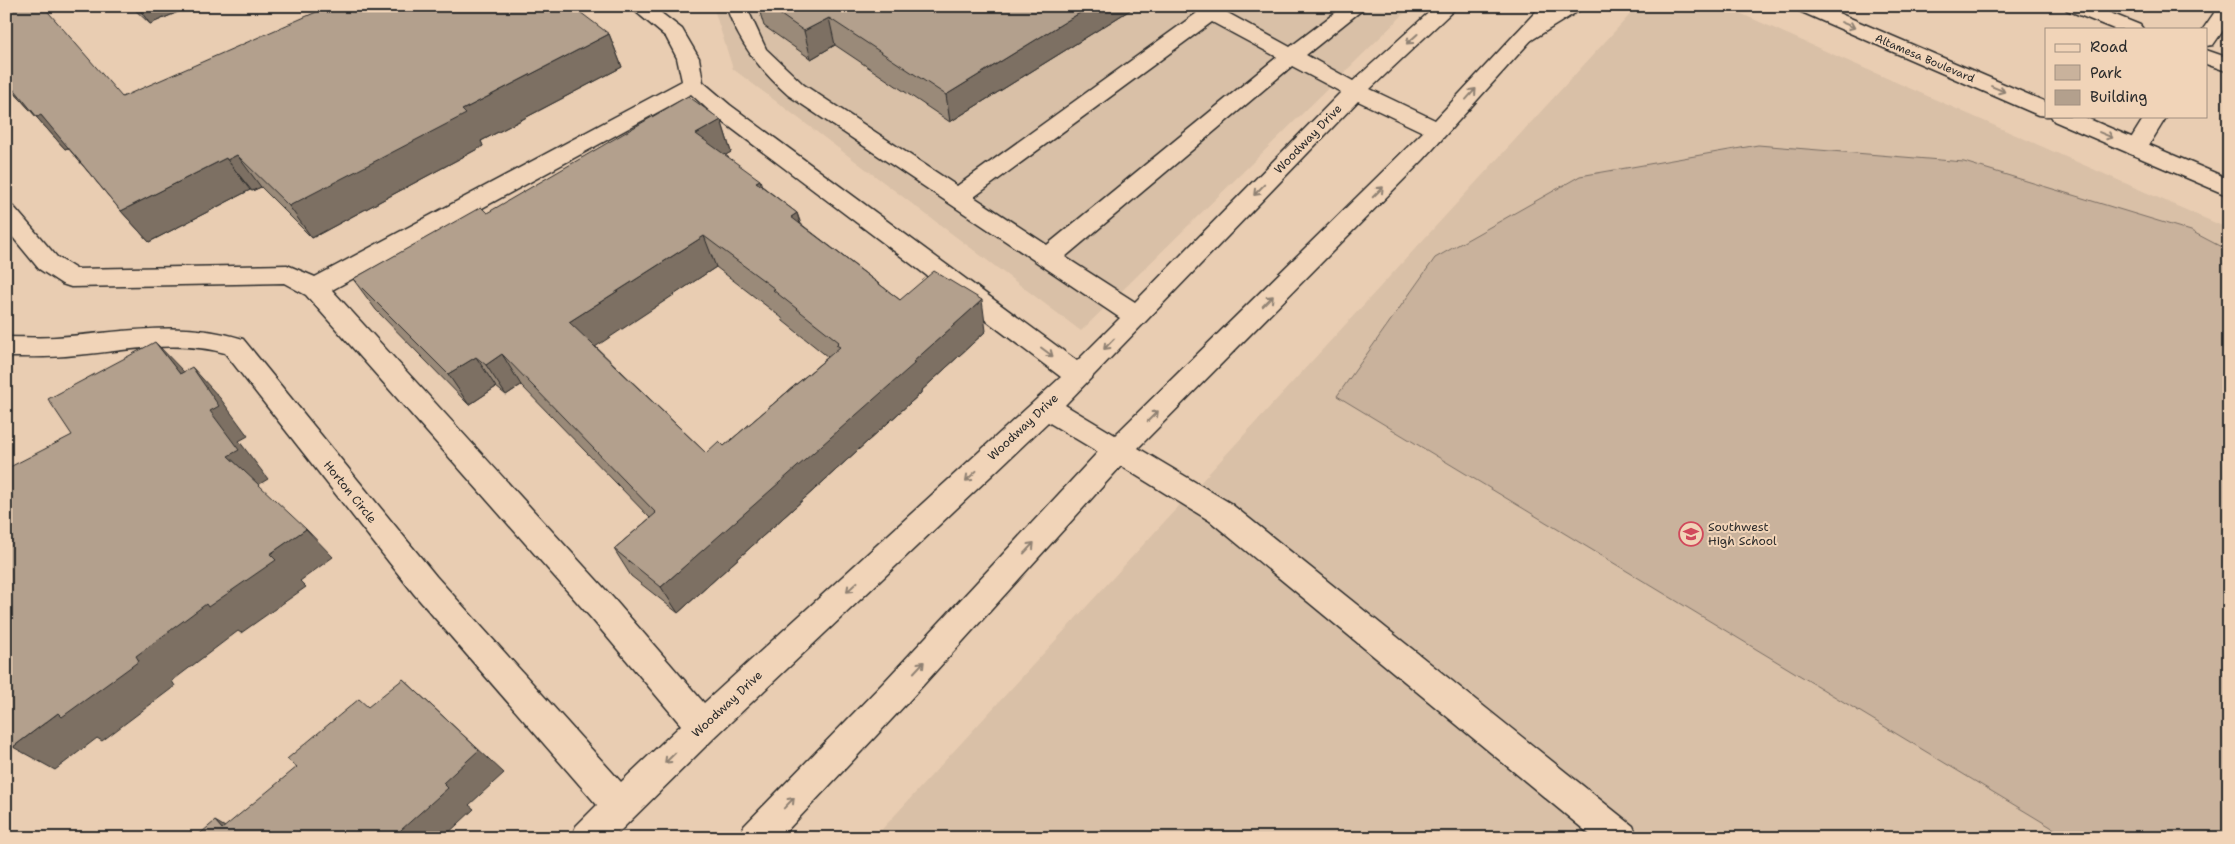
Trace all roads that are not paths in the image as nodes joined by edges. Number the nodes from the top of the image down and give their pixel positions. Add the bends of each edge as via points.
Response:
1 (639, 6) edge
2 (736, 6) edge
3 (1357, 6) edge
4 (1448, 6) edge
5 (1552, 6) edge
6 (1573, 6) edge
7 (1804, 6) edge
8 (2074, 6) edge
9 (2229, 6) edge
10 (1205, 10) edge
11 (2130, 28) edge
12 (1523, 37) junction
13 (2208, 37) edge
14 (1290, 56) junction
15 (2208, 58) edge
16 (2229, 65) edge
17 (693, 84) junction
18 (1355, 91) junction
19 (2045, 110) edge
20 (2067, 118) edge
21 (2155, 118) edge
22 (1438, 130) junction
23 (2136, 148) junction
24 (2229, 188) edge
25 (957, 197) junction
26 (6, 213) edge
27 (1048, 257) junction
28 (315, 288) junction
29 (1136, 316) junction
30 (6, 347) edge
31 (1079, 376) junction
32 (1046, 407) junction
33 (1118, 450) junction
34 (702, 726) junction
35 (621, 807) junction
36 (588, 838) edge
37 (756, 838) edge
38 (1621, 838) edge

1 - 17 street via 675,33 688,58
2 - 25 street via 746,33 765,63 796,90
3 - 14 street
4 -> 18 street, Woodway Drive
5 - 12 street
6 - 12 street
7 -> 19 street, Altamesa Boulevard
8 - 11 street
9 - 13 street
10 - 14 street
10 - 25 street
22 -> 12 street
14 - 18 street
14 - 27 street
15 - 16 street
17 - 28 street
17 -> 31 street via 722,110
18 - 22 street
18 -> 29 street, Woodway Drive
20 -> 23 street
21 - 23 street
33 -> 22 street
23 - 24 street
25 - 27 street
26 - 28 street via 48,263 71,278 287,274
27 - 29 street
28 - 34 street via 603,610
29 -> 31 street, Woodway Drive
30 - 35 street, Horton Circle via 54,347 164,338 219,340 234,346 425,585
31 - 32 street, Woodway Drive
32 - 33 street
32 -> 34 street, Woodway Drive
37 -> 33 street via 896,692
33 - 38 street via 1220,512
34 -> 35 street, Woodway Drive
35 - 36 street, Woodway Drive

